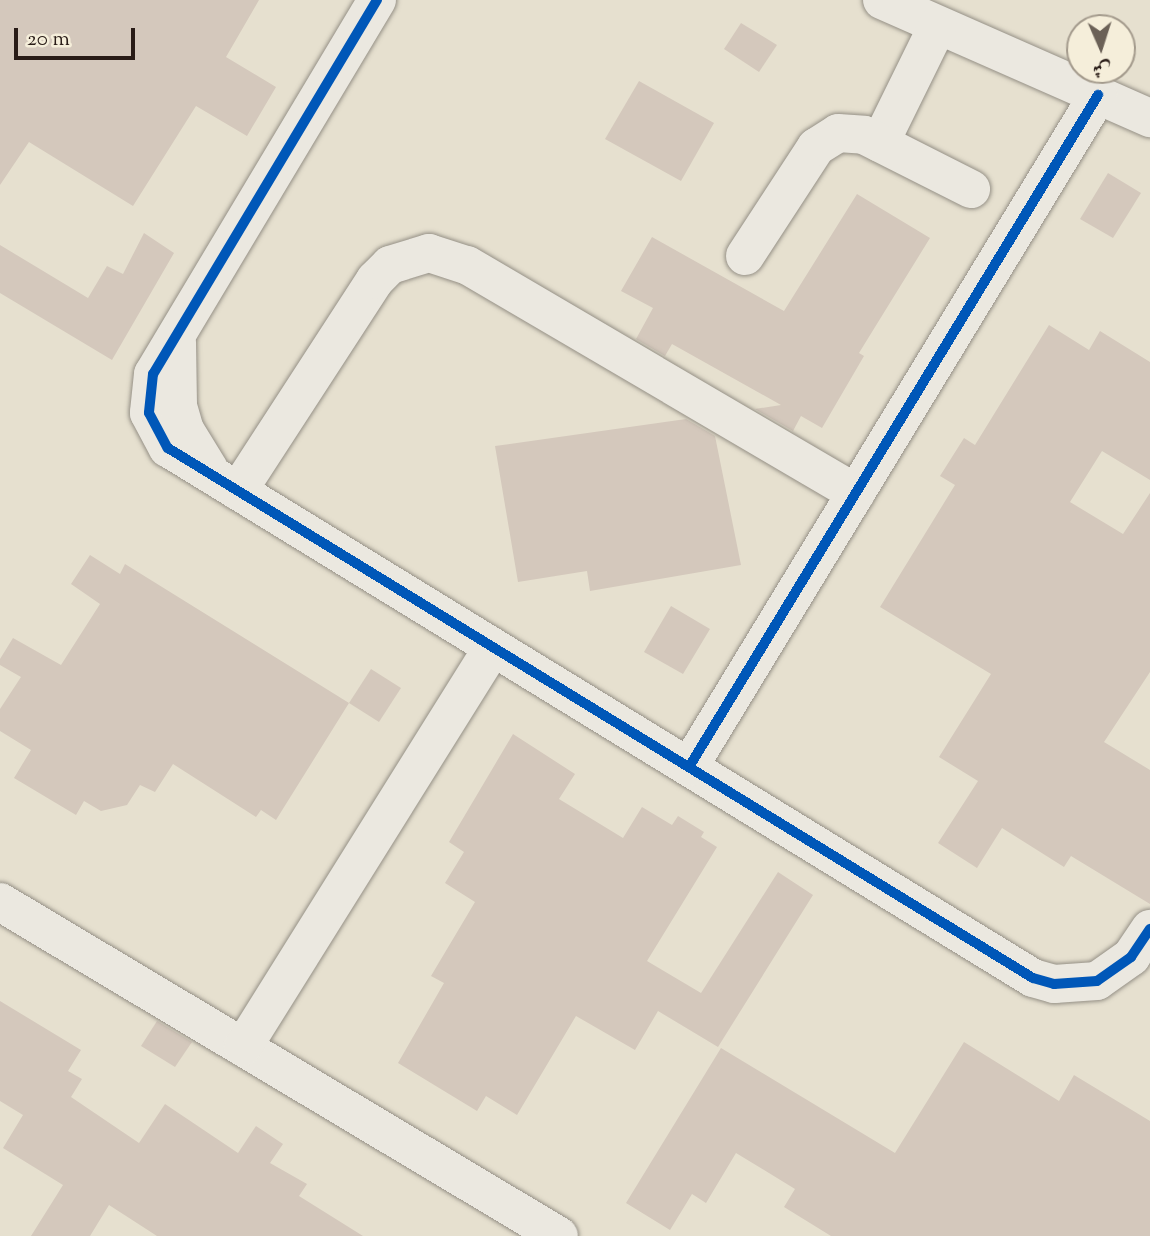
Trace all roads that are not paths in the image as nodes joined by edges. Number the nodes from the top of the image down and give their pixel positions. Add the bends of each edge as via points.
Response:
1 (377, 0) edge
2 (882, 0) edge
3 (938, 25) junction
4 (1098, 95) junction
5 (1150, 118) edge
6 (880, 143) junction
7 (971, 189) dead end
8 (745, 256) dead end
9 (225, 482) junction
10 (856, 494) junction
11 (492, 648) junction
12 (688, 767) junction
13 (0, 902) edge
14 (1149, 931) edge
15 (243, 1047) junction
16 (559, 1236) edge

1 - 9 street via 153,374 149,413 168,448
2 - 3 street
3 - 4 street
3 - 6 street
4 - 5 street
4 - 10 street
6 - 7 street
6 - 8 street via 851,132 826,138 816,146
9 - 10 street via 375,279 408,256 429,253 467,265
9 - 11 street
10 - 12 street
11 - 12 street
11 - 15 street
12 - 14 street via 1003,961 1054,984 1097,981 1117,971
13 - 15 street
15 - 16 street

